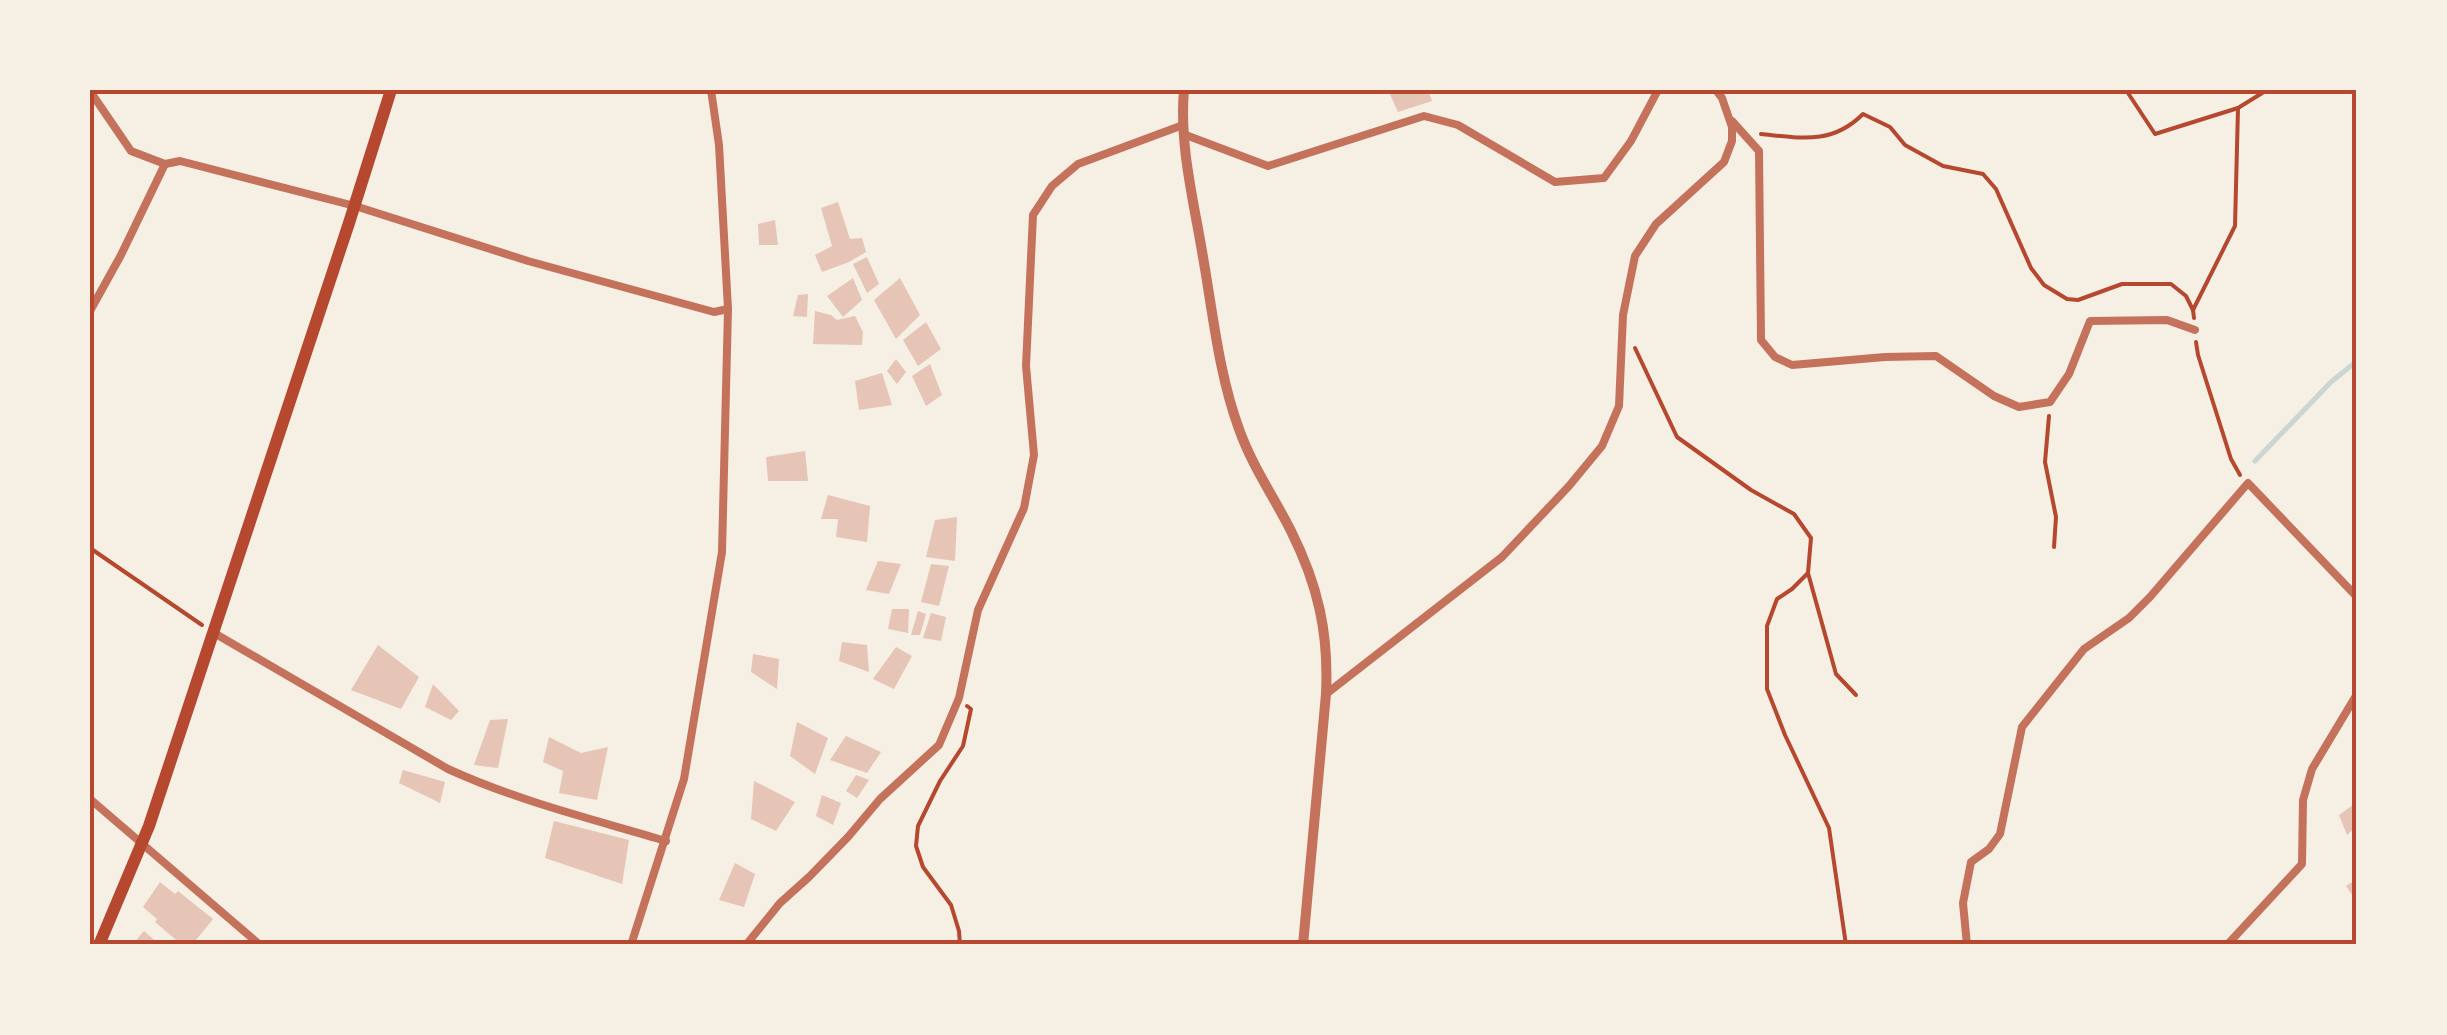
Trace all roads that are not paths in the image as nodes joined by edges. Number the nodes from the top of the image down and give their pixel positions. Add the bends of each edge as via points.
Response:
1 (390, 90) edge
2 (711, 90) edge
3 (1184, 90) edge
4 (1658, 90) edge
5 (1716, 90) edge
6 (90, 91) edge
7 (1729, 118) junction
8 (1183, 130) junction
9 (165, 164) junction
10 (355, 206) junction
11 (728, 309) junction
12 (90, 311) edge
13 (2195, 330) road end
14 (2357, 597) edge
15 (214, 633) junction
16 (1326, 694) junction
17 (2357, 694) edge
18 (90, 800) edge
19 (666, 840) junction
20 (143, 845) junction
21 (99, 945) edge
22 (260, 945) edge
23 (631, 945) edge
24 (746, 945) edge
25 (1303, 945) edge
26 (1967, 945) edge
27 (2228, 945) edge

1 - 10 main road
2 - 11 street
3 - 8 street
4 - 8 street via 1604,178 1555,182 1458,125 1424,116 1268,166
5 - 7 street
6 - 9 street via 131,151
7 - 13 street via 1759,151 1761,340 1792,365 1936,356 2018,407 2050,402 2090,321 2166,320
7 - 16 street via 1732,141 1724,162 1656,224 1635,256 1623,316 1619,406 1602,446 1502,557
8 - 16 street via 1238,428 1312,578 1324,620
8 - 24 street via 1078,164 1033,214 1026,366 1034,455 1024,508 978,610 958,698 939,746
9 - 10 street via 219,170
9 - 12 street
10 - 11 street via 546,266 714,312
10 - 15 main road
11 - 19 street via 722,552 684,779
14 - 26 street via 2248,484 2150,597 2084,649 2022,727 2000,834 1971,862 1963,903
15 - 19 street via 448,769 535,803
15 - 20 main road
16 - 25 street
17 - 27 street via 2312,769 2302,800 2302,864
18 - 20 street
19 - 23 street
20 - 21 main road
20 - 22 street

